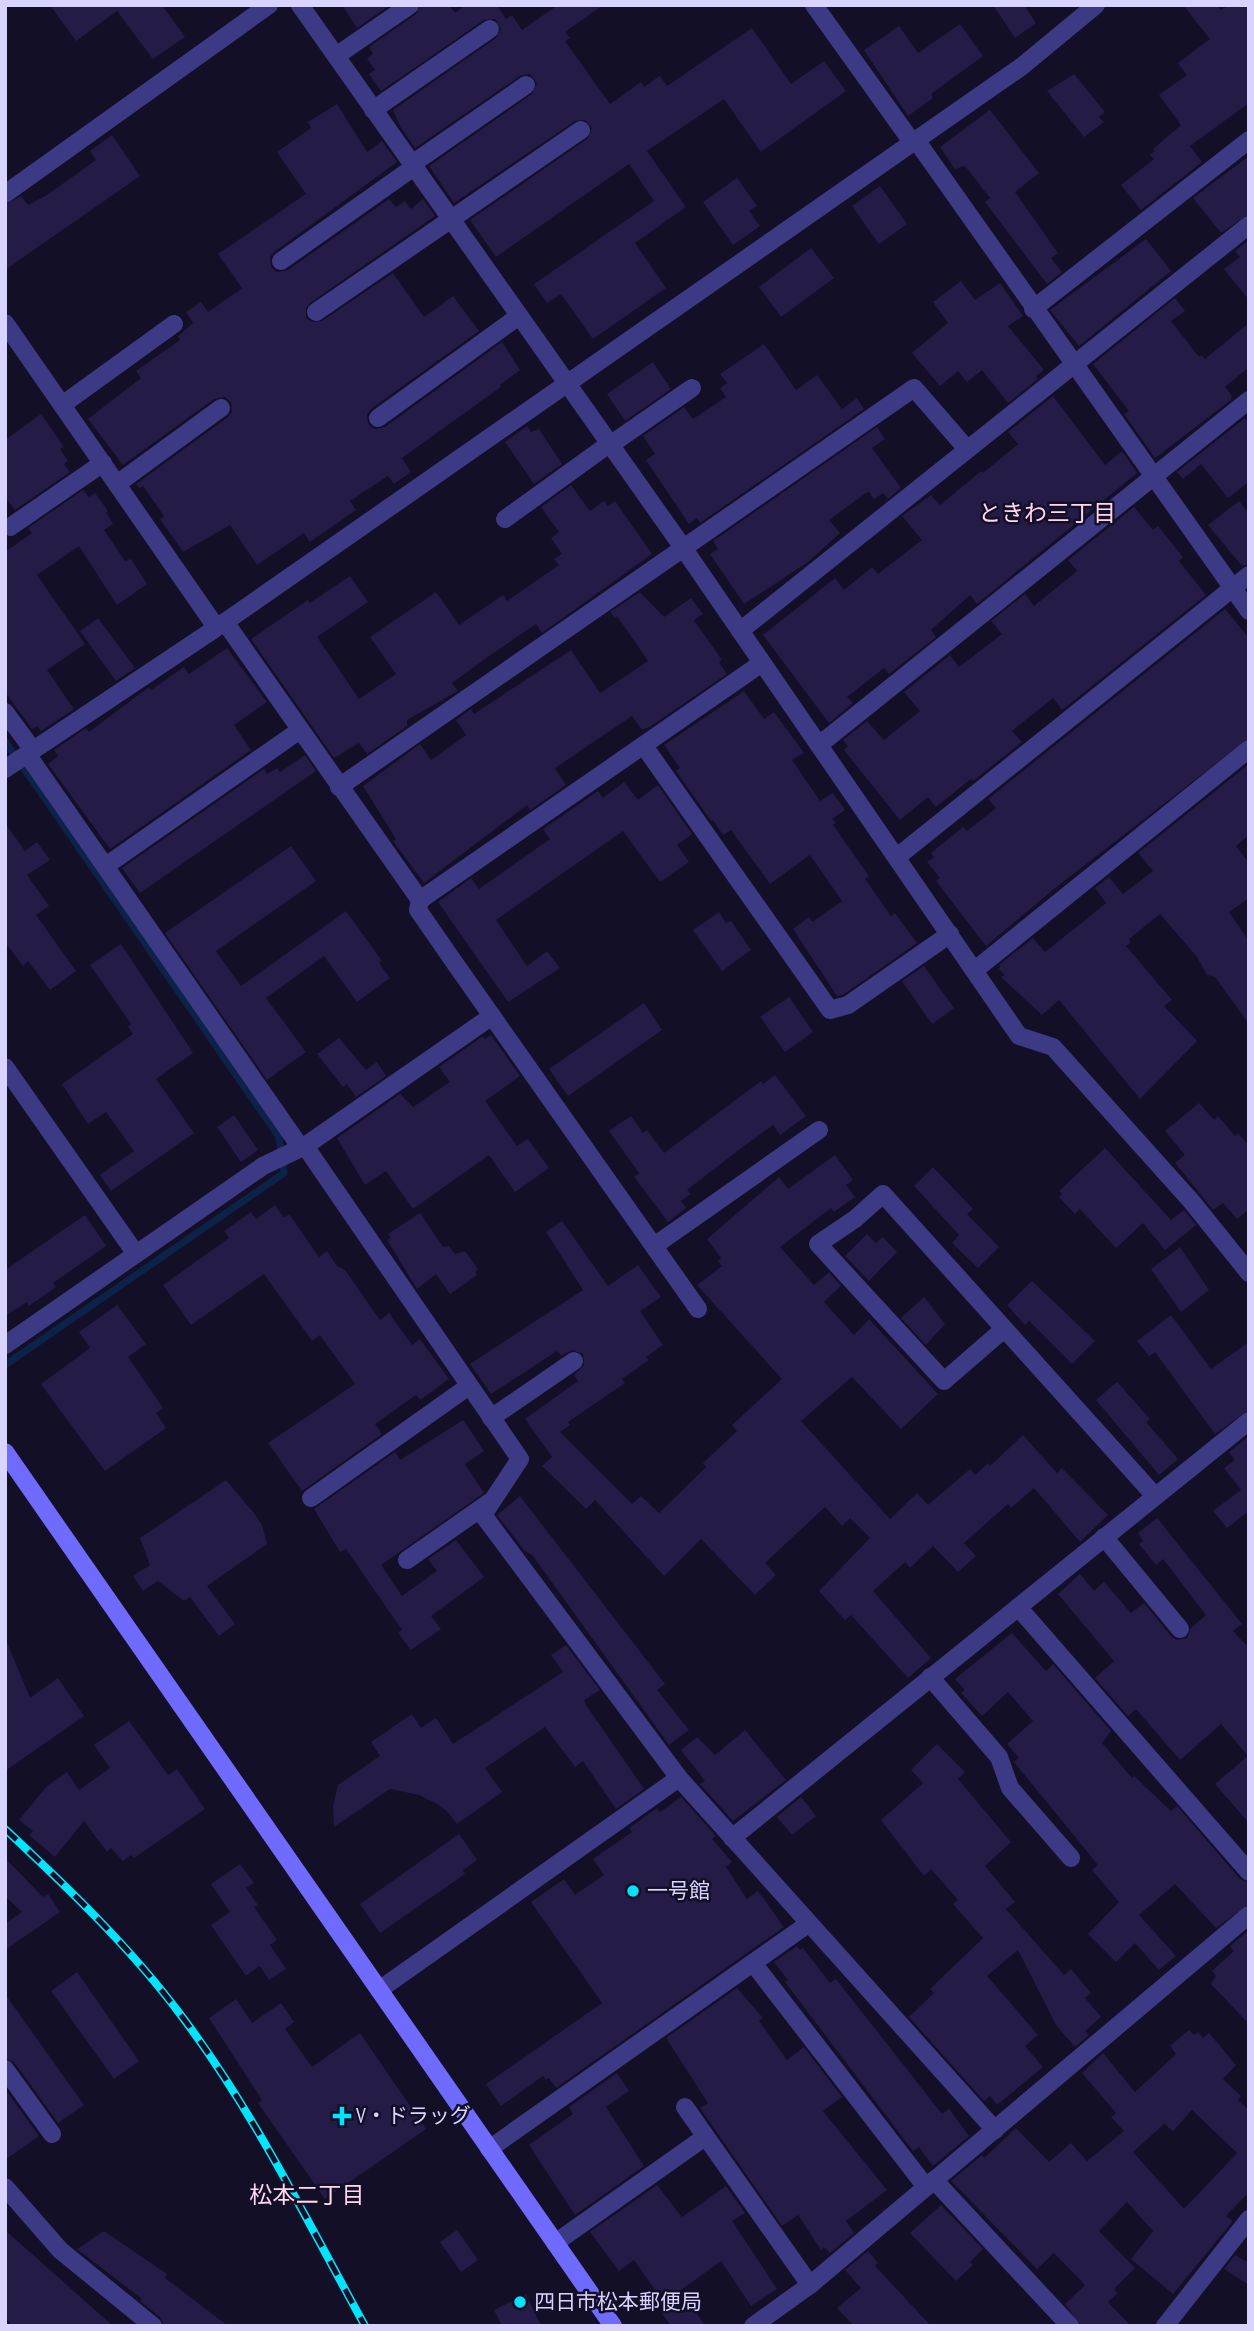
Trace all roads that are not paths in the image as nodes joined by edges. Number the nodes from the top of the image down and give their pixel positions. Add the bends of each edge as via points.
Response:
1 (269, 5) edge
2 (300, 5) edge
3 (410, 5) edge
4 (814, 5) edge
5 (1096, 5) edge
6 (490, 29) dead end
7 (336, 57) junction
8 (526, 85) dead end
9 (373, 110) junction
10 (581, 130) dead end
11 (1249, 140) edge
12 (914, 141) junction
13 (413, 165) junction
14 (5, 194) edge
15 (452, 221) junction
16 (1249, 225) edge
17 (281, 261) dead end
18 (1033, 309) junction
19 (317, 312) dead end
20 (519, 316) junction
21 (5, 323) edge
22 (174, 324) dead end
23 (1073, 365) junction
24 (565, 383) junction
25 (692, 388) dead end
26 (1249, 400) edge
27 (62, 405) junction
28 (221, 408) dead end
29 (378, 418) dead end
30 (610, 444) junction
31 (967, 449) junction
32 (103, 463) junction
33 (1153, 475) junction
34 (117, 484) junction
35 (505, 519) dead end
36 (10, 527) dead end
37 (684, 549) junction
38 (1249, 575) edge
39 (1232, 588) junction
40 (1249, 611) edge
41 (220, 624) junction
42 (740, 631) junction
43 (762, 663) junction
44 (5, 712) edge
45 (300, 730) junction
46 (819, 745) junction
47 (644, 746) junction
48 (1249, 749) edge
49 (29, 753) junction
50 (5, 769) edge
51 (340, 787) junction
52 (897, 857) junction
53 (107, 864) junction
54 (419, 900) junction
55 (950, 934) junction
56 (975, 970) junction
57 (492, 1016) junction
58 (5, 1067) edge
59 (819, 1130) dead end
60 (301, 1148) junction
61 (654, 1246) junction
62 (136, 1254) junction
63 (1249, 1273) edge
64 (698, 1309) dead end
65 (1004, 1329) junction
66 (5, 1345) edge
67 (574, 1361) dead end
68 (469, 1386) junction
69 (491, 1418) junction
70 (1249, 1420) edge
71 (5, 1452) edge
72 (1155, 1496) junction
73 (311, 1498) dead end
74 (492, 1501) junction
75 (1104, 1537) junction
76 (407, 1560) dead end
77 (1018, 1606) junction
78 (1180, 1629) dead end
79 (930, 1676) junction
80 (679, 1778) junction
81 (732, 1838) junction
82 (1071, 1858) dead end
83 (1249, 1872) edge
84 (1249, 1915) edge
85 (808, 1924) junction
86 (753, 1963) junction
87 (379, 1990) junction
88 (5, 2069) edge
89 (685, 2107) dead end
90 (995, 2130) junction
91 (52, 2134) dead end
92 (705, 2137) junction
93 (489, 2149) junction
94 (930, 2184) junction
95 (5, 2187) edge
96 (1249, 2219) edge
97 (555, 2243) junction
98 (810, 2285) junction
99 (153, 2326) edge
100 (613, 2326) edge
101 (753, 2326) edge
102 (1070, 2326) edge
103 (1165, 2326) edge

1 - 14 street
2 - 7 street
3 - 7 street
4 - 12 street
5 - 12 street via 1052,44
6 - 9 street
7 - 9 street
8 - 13 street
9 - 13 street
10 - 15 street
11 - 18 street
12 - 18 street
12 - 24 street
13 - 15 street
13 - 17 street
15 - 19 street
15 - 20 street
16 - 23 street
18 - 23 street
20 - 24 street
20 - 29 street
21 - 27 street
22 - 27 street
23 - 31 street
23 - 33 street
24 - 30 street
24 - 41 street
25 - 30 street
26 - 33 street
27 - 32 street
28 - 34 street
30 - 35 street
30 - 37 street
31 - 37 street via 914,388
31 - 42 street
32 - 34 street
32 - 36 street
33 - 39 street
33 - 46 street
34 - 41 street
37 - 42 street
37 - 51 street
38 - 39 street
39 - 40 street
39 - 52 street
41 - 45 street
41 - 49 street
42 - 43 street
43 - 46 street
43 - 47 street
44 - 49 street
45 - 51 street
45 - 53 street
46 - 52 street
47 - 54 street
47 - 55 street via 830,1010 848,1005
48 - 56 street
49 - 50 street
49 - 53 street
51 - 54 street
52 - 55 street
53 - 60 street
54 - 57 street via 418,910
55 - 56 street
56 - 63 street via 1019,1036 1053,1047
57 - 60 street
57 - 61 street
58 - 62 street
59 - 61 street
60 - 62 street via 267,1164
60 - 68 street
61 - 64 street
62 - 66 street
65 - 65 street via 883,1194 818,1244 944,1381
65 - 72 street
67 - 69 street
68 - 69 street
68 - 73 street
69 - 74 street via 520,1459
70 - 72 street
71 - 87 street
72 - 75 street
74 - 76 street
74 - 80 street via 483,1515
75 - 77 street
75 - 78 street
77 - 79 street
77 - 83 street
79 - 81 street
79 - 82 street via 999,1757 1010,1788
80 - 81 street
80 - 87 street
81 - 85 street
84 - 90 street
85 - 86 street
85 - 90 street
86 - 93 street
86 - 94 street
87 - 93 street
88 - 91 street
89 - 92 street
90 - 94 street
92 - 97 street
92 - 98 street
93 - 97 street
94 - 98 street
94 - 102 street
95 - 99 street via 60,2250
96 - 103 street
97 - 100 street
98 - 101 street

